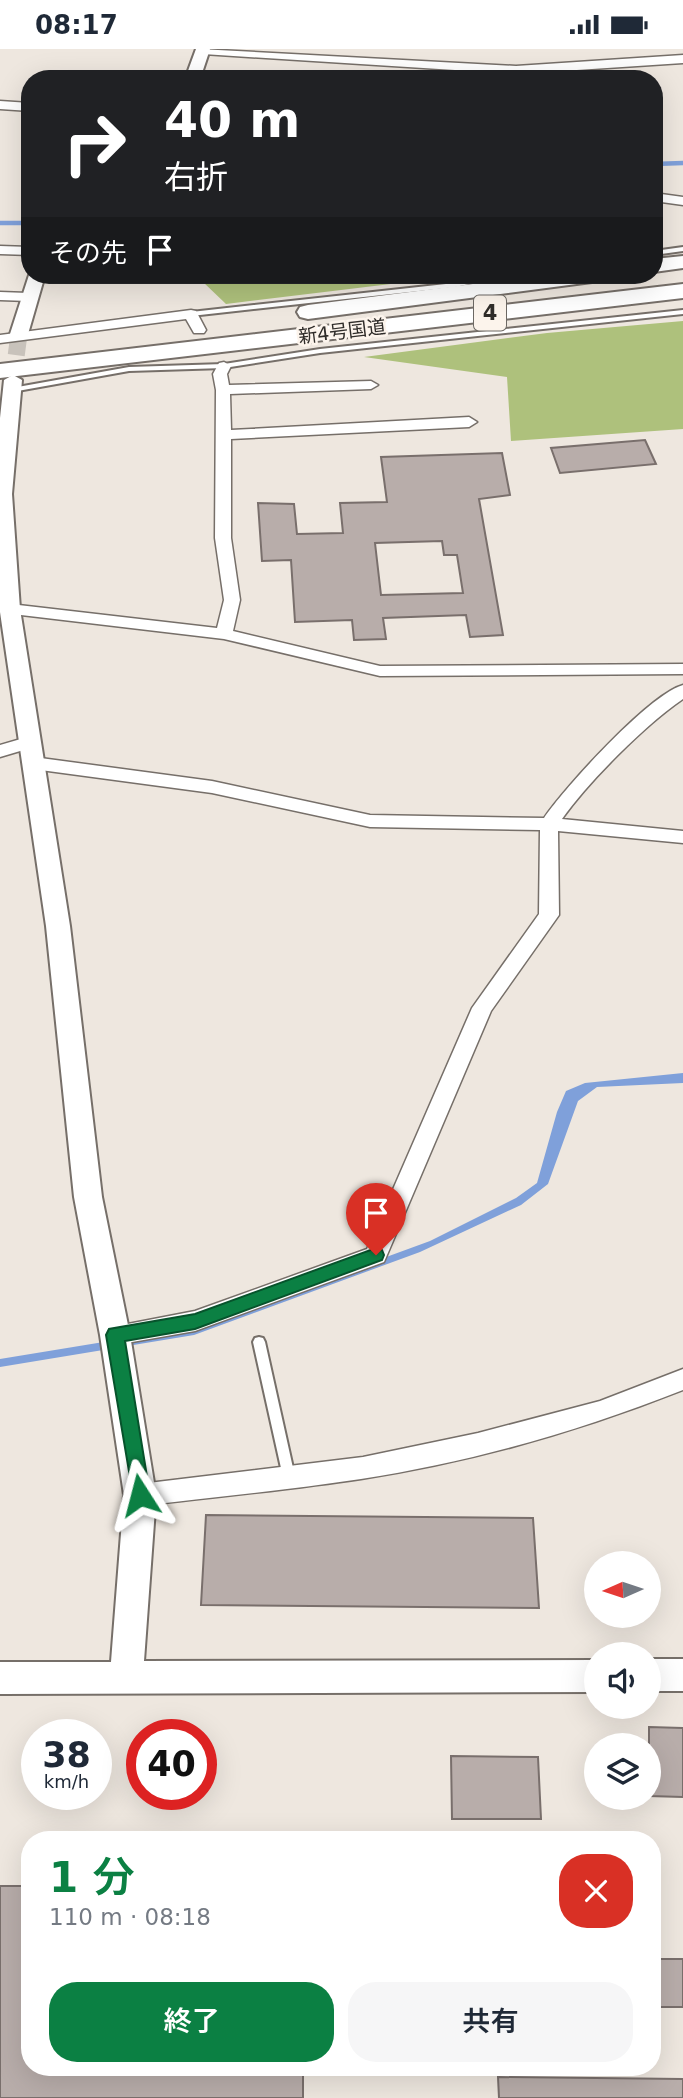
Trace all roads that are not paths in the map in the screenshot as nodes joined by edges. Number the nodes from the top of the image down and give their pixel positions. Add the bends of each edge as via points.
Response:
1 (203, 50) edge
2 (342, 54) edge
3 (683, 59) edge
4 (195, 70) edge
5 (0, 105) edge
6 (21, 106) edge
7 (663, 198) edge
8 (683, 201) edge
9 (683, 249) edge
10 (0, 250) edge
11 (21, 251) edge
12 (663, 252) edge
13 (683, 262) edge
14 (663, 265) edge
15 (683, 276) edge
16 (663, 278) edge
17 (33, 284) edge
18 (460, 284) edge
19 (522, 284) edge
20 (598, 284) edge
21 (683, 291) edge
22 (0, 296) edge
23 (28, 297) junction
24 (683, 304) edge
25 (683, 312) edge
26 (195, 322) junction
27 (19, 334) tunnel mouth
28 (298, 336) junction
29 (0, 339) edge
30 (0, 352) edge
31 (224, 366) junction
32 (6, 383) edge
33 (371, 385) dead end
34 (223, 390) junction
35 (469, 422) dead end
36 (223, 435) junction
37 (10, 608) junction
38 (224, 634) junction
39 (683, 669) edge
40 (683, 691) edge
41 (0, 751) edge
42 (32, 753) junction
43 (549, 824) junction
44 (683, 837) edge
45 (115, 1335) junction
46 (259, 1342) dead end
47 (683, 1379) edge
48 (289, 1477) junction
49 (140, 1495) junction
50 (661, 1675) edge
51 (683, 1675) edge
52 (125, 1676) junction
53 (584, 1676) edge
54 (0, 1678) edge

1 - 2 street
1 - 4 street
2 - 3 street via 516,69 565,62
5 - 6 street
7 - 8 street
9 - 12 lane
10 - 11 street
13 - 14 highway
15 - 16 highway, 新4号国道 / 4
17 - 23 street
18 - 26 lane
19 - 26 highway
20 - 26 highway, 新4号国道 / 4
21 - 28 highway, 新4号国道 / 4
22 - 23 street
23 - 27 street
24 - 28 highway
25 - 31 lane via 320,351
26 - 29 street
26 - 30 highway, 新4号国道 / 4
28 - 32 highway, 新4号国道 / 4
31 - 32 lane via 129,369
31 - 34 street via 220,374
32 - 37 street via 2,494
33 - 34 street
34 - 36 street
35 - 36 street
36 - 38 street via 223,538 232,600
37 - 38 street
37 - 42 street
38 - 39 street via 380,671
40 - 43 street via 594,769
41 - 42 street
42 - 43 street via 370,821
42 - 45 street via 58,926 88,1197
43 - 44 street
43 - 45 street via 549,915 482,1007 376,1255 195,1321
45 - 49 street
46 - 48 lane
47 - 48 street via 601,1411 478,1444 363,1468
48 - 49 street
49 - 52 street
50 - 51 street
52 - 53 street
52 - 54 street

